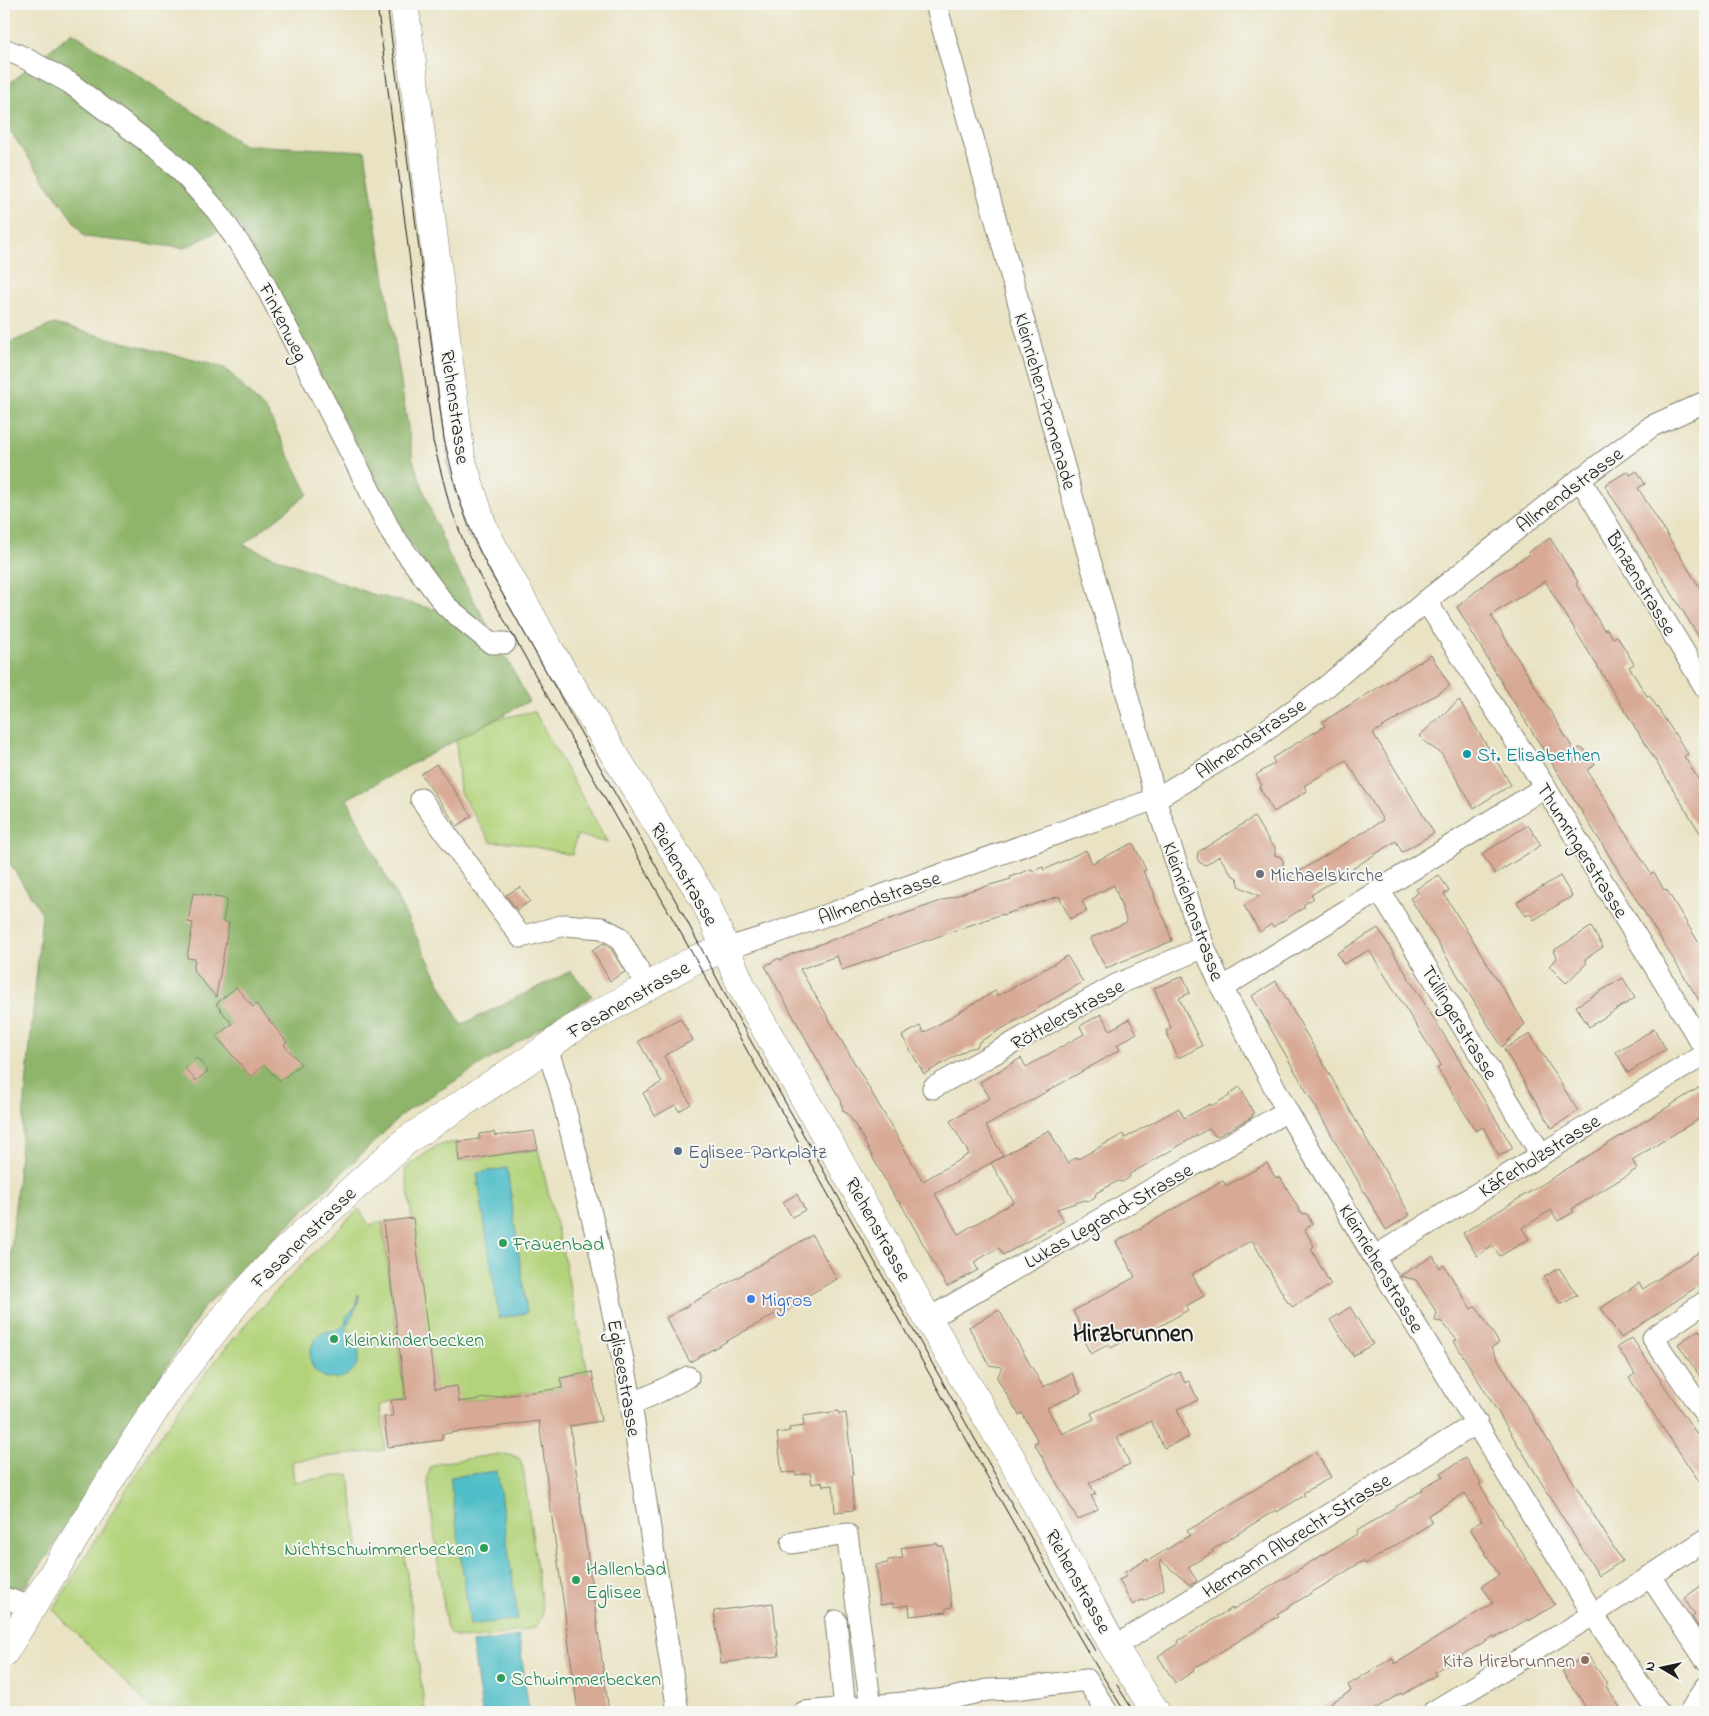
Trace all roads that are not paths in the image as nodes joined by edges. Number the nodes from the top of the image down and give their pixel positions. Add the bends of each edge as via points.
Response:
1 (404, 4) edge
2 (936, 4) edge
3 (4, 49) edge
4 (1705, 402) edge
5 (1580, 479) junction
6 (1426, 601) junction
7 (505, 643) dead end
8 (1705, 687) edge
9 (1544, 787) junction
10 (422, 799) dead end
11 (1155, 799) junction
12 (1380, 890) junction
13 (1204, 947) junction
14 (725, 950) junction
15 (647, 986) junction
16 (1222, 988) junction
17 (547, 1048) junction
18 (1705, 1049) edge
19 (1705, 1054) edge
20 (933, 1088) dead end
21 (1287, 1111) junction
22 (1541, 1154) junction
23 (1374, 1257) junction
24 (1705, 1302) edge
25 (928, 1319) junction
26 (688, 1377) dead end
27 (631, 1404) junction
28 (1705, 1414) edge
29 (1477, 1423) junction
30 (1705, 1540) edge
31 (792, 1543) dead end
32 (1650, 1576) junction
33 (4, 1598) edge
34 (32, 1607) junction
35 (1593, 1614) junction
36 (836, 1621) dead end
37 (1114, 1647) junction
38 (4, 1653) edge
39 (1705, 1659) edge
40 (1705, 1687) edge
41 (871, 1706) junction
42 (953, 1706) edge
43 (846, 1709) junction
44 (678, 1712) edge
45 (804, 1712) edge
46 (1108, 1712) edge
47 (1156, 1712) edge
48 (1433, 1712) edge
49 (1658, 1712) edge
50 (1690, 1712) edge

1 - 14 main road, Riehenstrasse via 461,458 484,530 550,652 704,901
2 - 11 street, Kleinriehen-Promenade
3 - 7 street, Finkenweg via 70,83 149,143 178,168 217,211 258,271 392,534 446,606 491,643
4 - 5 street, Allmendstrasse via 1652,426
5 - 6 street, Allmendstrasse
5 - 8 street, Binzenstrasse
6 - 9 street, Thumringerstrasse
6 - 11 street, Allmendstrasse via 1327,686 1266,731
9 - 12 street
9 - 18 street, Thumringerstrasse
10 - 15 street via 521,937 565,924 602,928 619,937
11 - 13 street, Kleinriehenstrasse
11 - 14 street, Allmendstrasse
12 - 16 street
12 - 22 street, Tüllingerstrasse
13 - 16 street, Kleinriehenstrasse
13 - 20 street, Röttelerstrasse via 1116,985
14 - 15 main road, Fasanenstrasse via 696,959
14 - 25 main road, Riehenstrasse via 746,995
15 - 17 main road, Fasanenstrasse via 569,1031
16 - 21 street, Kleinriehenstrasse
17 - 27 street, Egliseestrasse via 597,1238
17 - 34 main road, Fasanenstrasse via 407,1140 307,1230 245,1292 170,1387
19 - 22 street, Käferholzstrasse
21 - 23 street, Kleinriehenstrasse
21 - 25 street, Lukas Legrand-Strasse
22 - 23 street, Käferholzstrasse
23 - 29 street, Kleinriehenstrasse
24 - 28 street via 1653,1338
25 - 37 main road, Riehenstrasse via 1010,1456
26 - 27 street
27 - 44 street, Egliseestrasse
29 - 35 street, Kleinriehenstrasse
29 - 37 street, Hermann Albrecht-Strasse
30 - 32 street
31 - 41 street via 847,1534
32 - 35 street
32 - 39 street
33 - 34 street
34 - 38 main road, Fasanenstrasse
35 - 48 street
35 - 49 street, Kleinriehenstrasse
36 - 43 street
37 - 47 main road, Riehenstrasse
40 - 50 street
41 - 42 street
41 - 43 street
42 - 46 street via 988,1690 1086,1680
43 - 45 street

